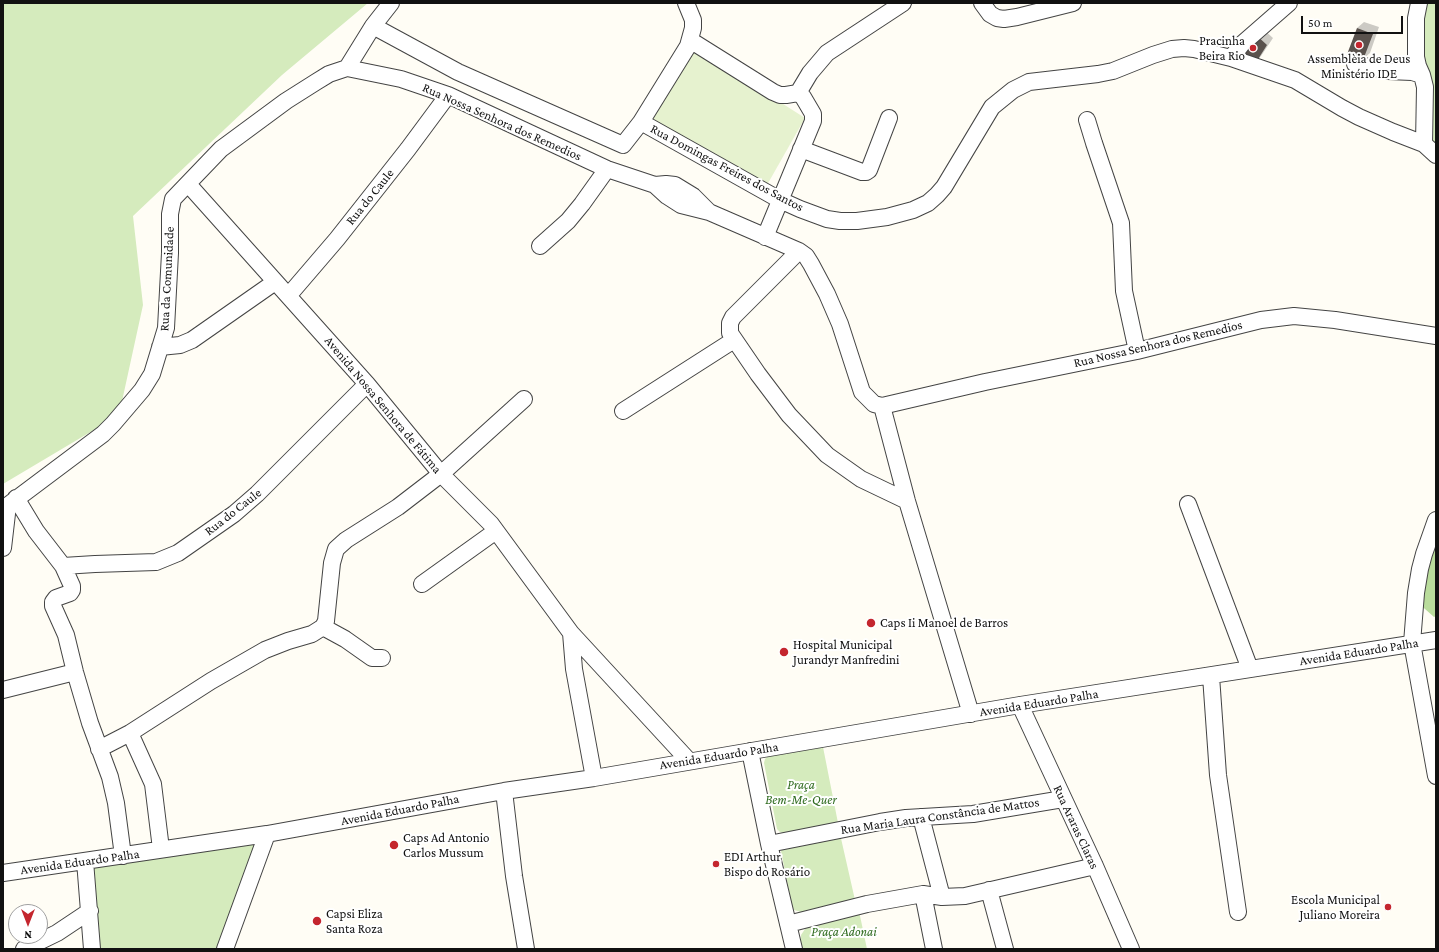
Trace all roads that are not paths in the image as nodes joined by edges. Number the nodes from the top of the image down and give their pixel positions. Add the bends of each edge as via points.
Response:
1 (391, 3) edge
2 (686, 3) edge
3 (903, 3) edge
4 (982, 3) edge
5 (1073, 3) edge
6 (1289, 3) edge
7 (1419, 3) edge
8 (373, 26) junction
9 (690, 40) junction
10 (1231, 58) junction
11 (1355, 64) dead end
12 (347, 68) junction
13 (1422, 75) junction
14 (798, 93) junction
15 (448, 95) junction
16 (889, 118) dead end
17 (1087, 120) dead end
18 (641, 122) junction
19 (1424, 144) junction
20 (801, 149) junction
21 (1436, 155) edge
22 (607, 169) junction
23 (188, 184) junction
24 (780, 200) junction
25 (765, 237) junction
26 (540, 246) dead end
27 (799, 251) junction
28 (275, 282) junction
29 (288, 295) junction
30 (1436, 336) edge
31 (734, 340) junction
32 (160, 347) junction
33 (1137, 351) junction
34 (367, 384) junction
35 (524, 399) dead end
36 (882, 406) junction
37 (623, 411) dead end
38 (441, 474) junction
39 (907, 501) junction
40 (9, 504) edge
41 (1188, 504) dead end
42 (1436, 520) edge
43 (496, 531) junction
44 (3, 548) edge
45 (63, 566) junction
46 (422, 584) dead end
47 (323, 627) junction
48 (571, 633) junction
49 (1436, 640) edge
50 (1412, 643) junction
51 (382, 658) dead end
52 (1250, 669) junction
53 (75, 672) junction
54 (1211, 676) junction
55 (3, 690) edge
56 (1020, 705) junction
57 (971, 714) junction
58 (130, 733) junction
59 (99, 749) junction
60 (750, 751) junction
61 (689, 761) junction
62 (1436, 776) edge
63 (594, 778) junction
64 (504, 791) junction
65 (1063, 799) junction
66 (921, 817) junction
67 (267, 834) junction
68 (769, 844) junction
69 (161, 849) junction
70 (123, 856) junction
71 (85, 862) junction
72 (1095, 866) junction
73 (3, 873) edge
74 (989, 890) junction
75 (923, 894) junction
76 (942, 897) junction
77 (90, 911) junction
78 (1238, 912) dead end
79 (788, 924) junction
80 (24, 949) edge
81 (92, 949) edge
82 (225, 949) edge
83 (526, 949) edge
84 (794, 949) edge
85 (934, 949) edge
86 (1005, 949) edge
87 (1131, 949) edge

1 - 8 street
2 - 9 street via 692,20
3 - 14 street via 826,53
4 - 5 street via 990,14 997,18 1017,17
6 - 10 street via 1242,44
7 - 13 street via 1416,18 1416,57
8 - 12 street
8 - 18 street, Rua Domingas Freires dos Santos via 458,72 623,145
9 - 14 street via 773,92 780,95
9 - 18 street via 683,56
10 - 19 street, Rua Domingas Freires dos Santos via 1295,80 1353,114
10 - 24 street, Rua Domingas Freires dos Santos via 1194,49 1172,49 1098,74 1029,82 1013,90 992,107 940,191 928,203 913,210 886,217 840,221 827,219
11 - 13 street
12 - 15 street, Rua Nossa Senhora dos Remedios via 402,79
12 - 23 street, Rua da Comunidade via 329,74 286,101 221,149
13 - 19 street via 1425,87
14 - 20 street via 814,117
15 - 22 street, Rua Nossa Senhora dos Remedios
15 - 29 street, Rua do Caule via 356,215
16 - 20 street via 866,172
17 - 33 street via 1121,223 1124,291
18 - 24 street, Rua Domingas Freires dos Santos
19 - 21 street, Rua Domingas Freires dos Santos
20 - 24 street
22 - 25 street, Rua Nossa Senhora dos Remedios via 655,185 675,186 693,196 709,212
22 - 26 street via 568,221
23 - 28 street, Avenida Nossa Senhora de Fátima
23 - 32 street, Rua da Comunidade via 173,199 171,206 168,305 166,328
24 - 25 street
25 - 27 street, Rua Nossa Senhora dos Remedios
27 - 31 street via 733,317 729,328
27 - 36 street, Rua Nossa Senhora dos Remedios via 806,256 827,294 840,324 862,392 874,404
28 - 29 street, Avenida Nossa Senhora de Fátima
28 - 32 street via 192,340
29 - 34 street, Avenida Nossa Senhora de Fátima
30 - 33 street, Rua Nossa Senhora dos Remedios via 1294,316 1261,320
31 - 37 street
31 - 39 street via 789,415 827,454 861,479
32 - 40 street, Rua da Comunidade via 152,374 113,424
33 - 36 street, Rua Nossa Senhora dos Remedios
34 - 38 street, Avenida Nossa Senhora de Fátima
34 - 45 street, Rua do Caule via 258,494 178,553 156,562
35 - 38 street
36 - 39 street
38 - 43 street, Avenida Nossa Senhora de Fátima
38 - 47 street via 336,549
39 - 57 street
40 - 44 street
40 - 45 street via 36,531
41 - 52 street
42 - 50 street via 1420,570
43 - 46 street
43 - 48 street, Avenida Nossa Senhora de Fátima
45 - 53 street via 72,590 56,598 53,606 66,635
47 - 51 street via 372,658
47 - 58 street via 312,634 265,650
48 - 61 street, Avenida Nossa Senhora de Fátima
48 - 63 street via 574,669
49 - 50 street, Avenida Eduardo Palha
50 - 52 street, Avenida Eduardo Palha
50 - 62 street
52 - 54 street, Avenida Eduardo Palha
53 - 55 street
53 - 59 street
54 - 56 street, Avenida Eduardo Palha
54 - 78 street via 1218,775
56 - 57 street, Avenida Eduardo Palha
56 - 65 street, Rua Araras Claras
57 - 60 street, Avenida Eduardo Palha
58 - 59 street
58 - 69 street via 153,784
59 - 70 street via 115,797
60 - 61 street, Avenida Eduardo Palha
60 - 68 street
61 - 63 street, Avenida Eduardo Palha
63 - 64 street, Avenida Eduardo Palha
64 - 67 street, Avenida Eduardo Palha
64 - 83 street
65 - 66 street, Rua Maria Laura Constância de Mattos via 973,814
65 - 72 street, Rua Araras Claras
66 - 68 street, Rua Maria Laura Constância de Mattos via 880,822
66 - 76 street
67 - 69 street, Avenida Eduardo Palha
67 - 82 street
68 - 79 street
69 - 70 street, Avenida Eduardo Palha
70 - 71 street, Avenida Eduardo Palha
71 - 73 street, Avenida Eduardo Palha
71 - 77 street
72 - 74 street
72 - 87 street, Rua Araras Claras
74 - 76 street via 965,896
74 - 86 street
75 - 76 street
75 - 79 street via 866,904
75 - 85 street
77 - 80 street via 57,933
77 - 81 street
79 - 84 street

